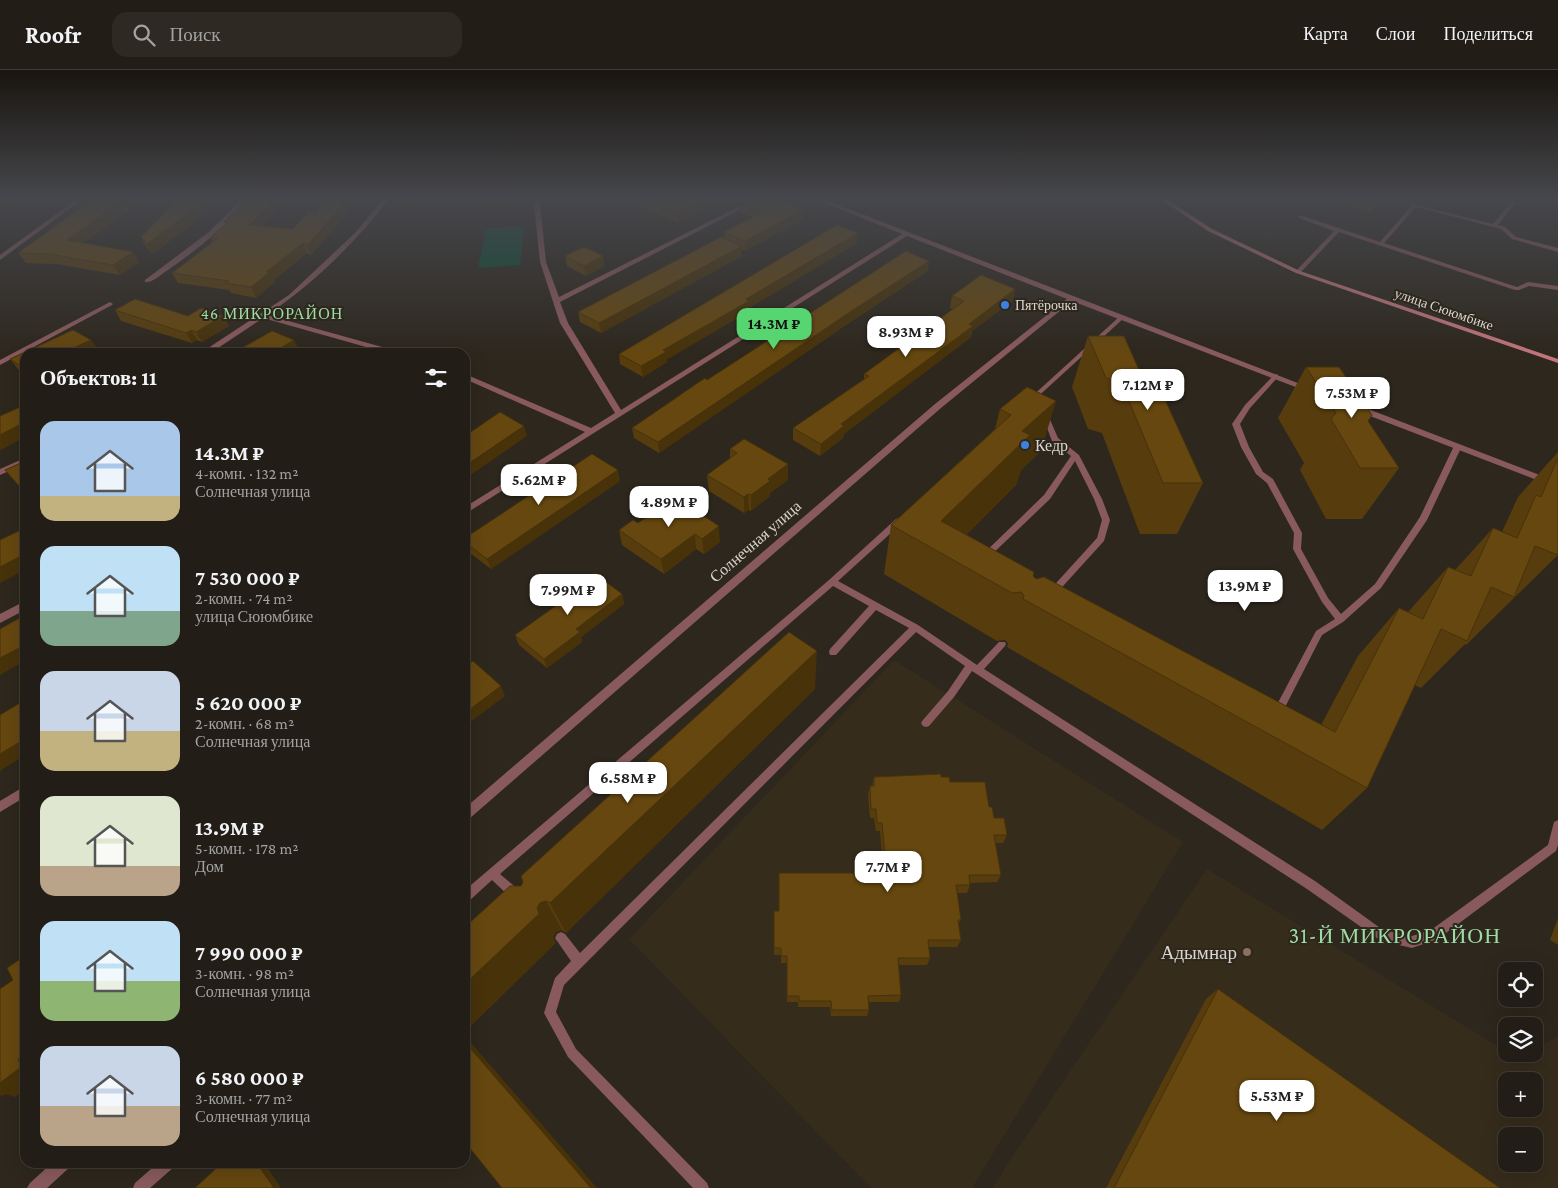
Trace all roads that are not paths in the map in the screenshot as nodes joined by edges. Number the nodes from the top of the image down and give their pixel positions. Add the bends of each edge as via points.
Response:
1 (192, 251) edge
2 (340, 251) edge
3 (542, 251) edge
4 (655, 251) edge
5 (877, 251) edge
6 (956, 251) edge
7 (1254, 251) edge
8 (1318, 251) edge
9 (1403, 251) edge
10 (1298, 272) junction
11 (147, 281) dead end
12 (1558, 288) edge
13 (1072, 298) junction
14 (556, 301) junction
15 (110, 304) dead end
16 (263, 316) junction
17 (1121, 318) junction
18 (28, 348) edge
19 (214, 348) edge
20 (376, 348) edge
21 (20, 352) edge
22 (1558, 361) edge
23 (0, 363) edge
24 (1276, 376) junction
25 (470, 378) edge
26 (1322, 394) edge
27 (1042, 399) junction
28 (1349, 405) edge
29 (1021, 410) edge
30 (619, 413) junction
31 (590, 431) junction
32 (1457, 448) junction
33 (1075, 455) junction
34 (20, 462) edge
35 (0, 472) edge
36 (1558, 485) edge
37 (470, 508) edge
38 (908, 513) edge
39 (977, 564) edge
40 (832, 582) junction
41 (1048, 597) edge
42 (875, 605) junction
43 (20, 608) edge
44 (0, 618) edge
45 (1340, 620) junction
46 (915, 627) junction
47 (1002, 644) dead end
48 (833, 652) dead end
49 (974, 667) junction
50 (926, 723) dead end
51 (1271, 726) edge
52 (20, 794) edge
53 (0, 807) edge
54 (470, 811) edge
55 (1558, 825) edge
56 (1555, 850) edge
57 (492, 874) junction
58 (470, 894) edge
59 (526, 905) edge
60 (560, 938) dead end
61 (578, 962) junction
62 (58, 1168) edge
63 (162, 1168) edge
64 (35, 1188) edge
65 (140, 1188) edge
66 (702, 1188) edge

1 - 11 street
2 - 16 street
3 - 14 street
4 - 14 street
5 - 30 street
6 - 13 street
7 - 10 street, улица Сююмбике
8 - 10 lane
9 - 12 lane via 1517,289 1528,284
10 - 22 street, улица Сююмбике
13 - 17 street
13 - 54 street, Солнечная улица via 938,406
14 - 30 street via 564,323
15 - 18 street
16 - 19 street
16 - 20 street
17 - 24 street
17 - 27 lane
21 - 23 street
24 - 26 street
24 - 45 lane via 1236,424 1260,474 1270,481 1298,533 1297,548 1325,600
25 - 31 street
27 - 29 lane
27 - 33 lane via 1055,439
28 - 32 street
30 - 31 street
31 - 37 street
32 - 36 street
32 - 45 lane via 1424,518 1378,586
33 - 39 lane via 1047,497
33 - 41 lane via 1106,520 1101,539
34 - 35 street
38 - 40 lane
40 - 42 lane
40 - 57 lane
42 - 46 lane
42 - 48 lane
43 - 44 street
45 - 51 lane via 1319,633
46 - 49 lane
46 - 61 lane
47 - 49 lane
49 - 50 lane
49 - 56 lane via 1311,885 1381,935 1412,942 1434,935
52 - 53 street
55 - 56 lane
57 - 58 lane
57 - 59 lane
60 - 61 lane
61 - 66 lane via 559,982 550,1013 572,1054
62 - 64 street
63 - 65 lane

